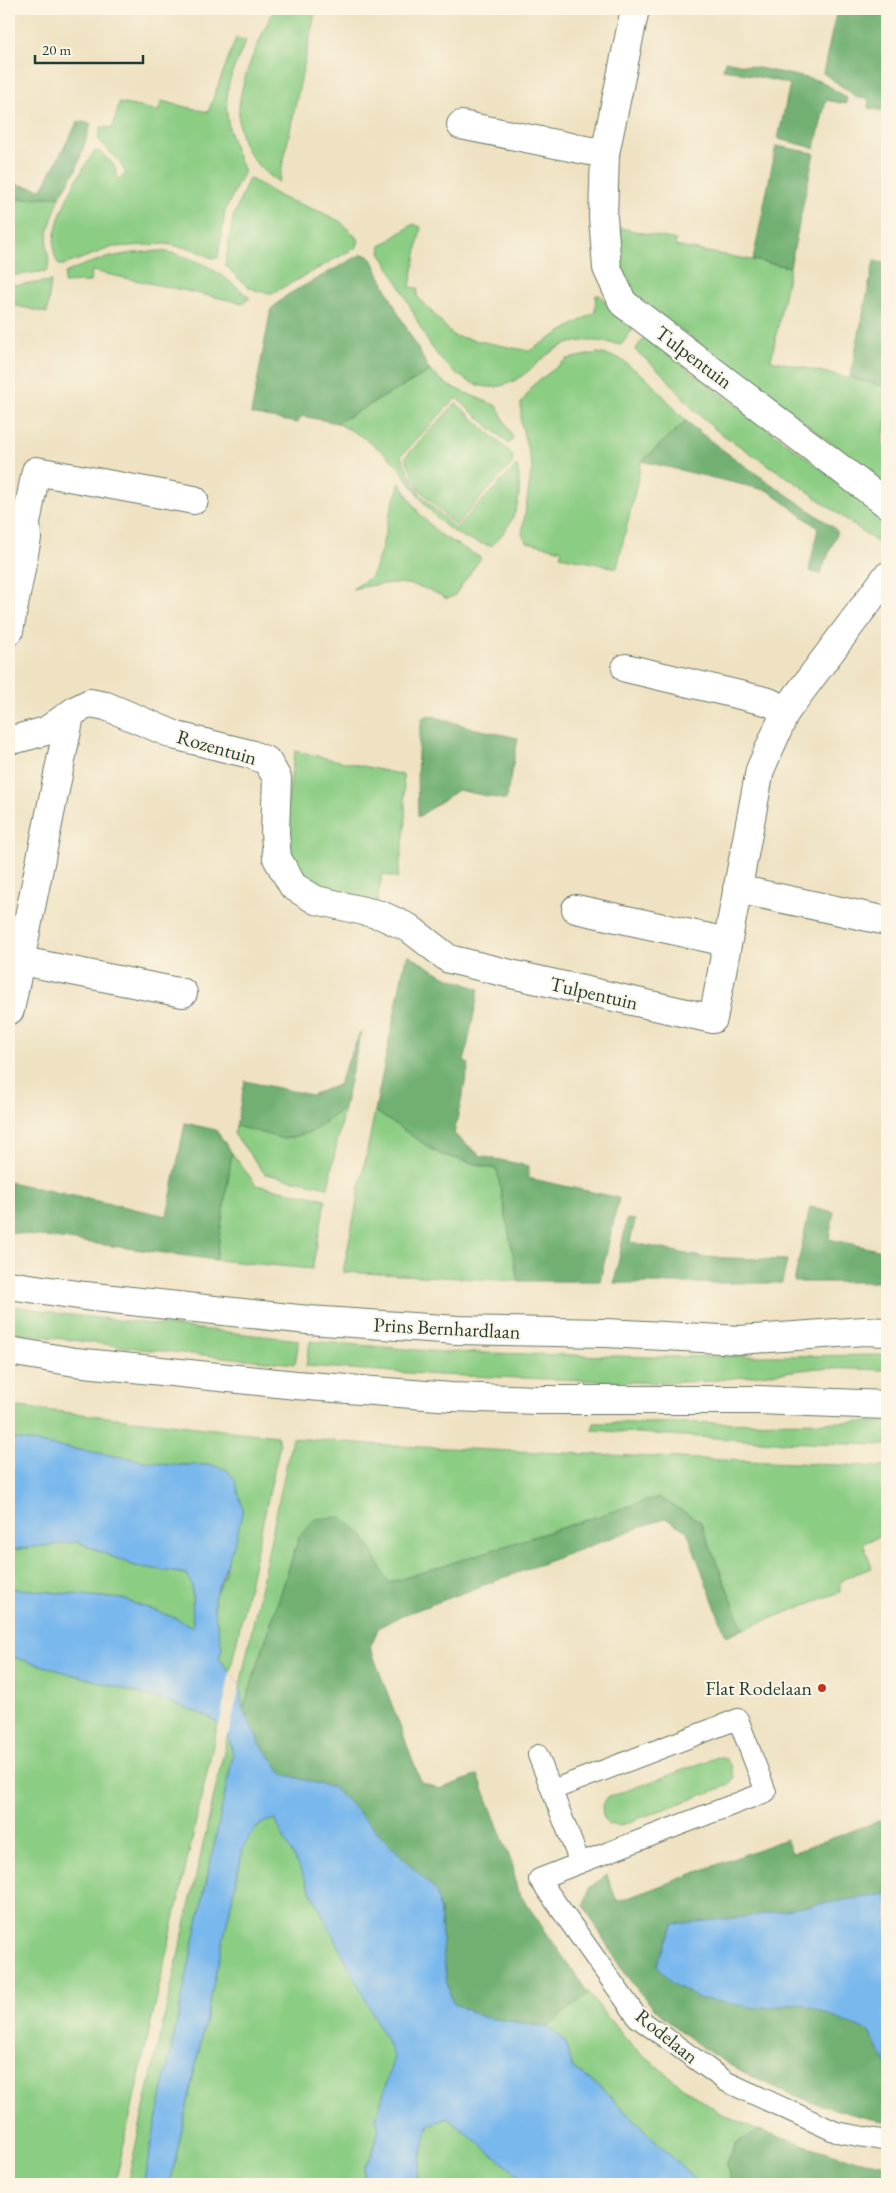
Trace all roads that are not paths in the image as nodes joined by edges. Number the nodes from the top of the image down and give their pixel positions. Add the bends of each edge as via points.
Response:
1 (635, 9) edge
2 (461, 125) dead end
3 (605, 154) junction
4 (194, 500) dead end
5 (887, 504) edge
6 (17, 521) edge
7 (887, 576) edge
8 (9, 631) edge
9 (626, 668) dead end
10 (786, 711) junction
11 (70, 716) junction
12 (9, 738) edge
13 (737, 889) junction
14 (576, 908) dead end
15 (887, 921) edge
16 (409, 928) joint
17 (727, 942) junction
18 (22, 961) junction
19 (183, 993) dead end
20 (9, 1010) edge
21 (9, 1285) edge
22 (887, 1332) edge
23 (9, 1350) edge
24 (887, 1405) edge
25 (538, 1755) dead end
26 (552, 1790) junction
27 (580, 1863) junction
28 (887, 2142) edge

1 - 3 street, Tulpentuin
2 - 3 street
3 - 5 street, Tulpentuin via 603,217 607,268 624,304
4 - 6 street via 36,470
6 - 8 street via 27,538
7 - 10 street, Tulpentuin
9 - 10 street via 770,702
10 - 13 street, Tulpentuin via 760,770
11 - 12 street, Rozentuin via 46,731
11 - 16 street, Rozentuin via 90,703 106,706 176,736 267,761 277,778 277,858 293,886 316,900 381,915
11 - 18 street
13 - 15 street
13 - 17 street, Tulpentuin
14 - 17 street
16 - 17 street, Tulpentuin via 449,959 713,1019
18 - 19 street
18 - 20 street
21 - 22 street, Prins Bernhardlaan via 308,1320 458,1330 740,1340
23 - 24 street via 75,1362 451,1397 757,1400
25 - 26 lane
26 - 27 lane
26 - 27 lane, Rodelaan via 738,1720 766,1792
27 - 28 lane, Rodelaan via 539,1879 638,2018 727,2082 836,2132

